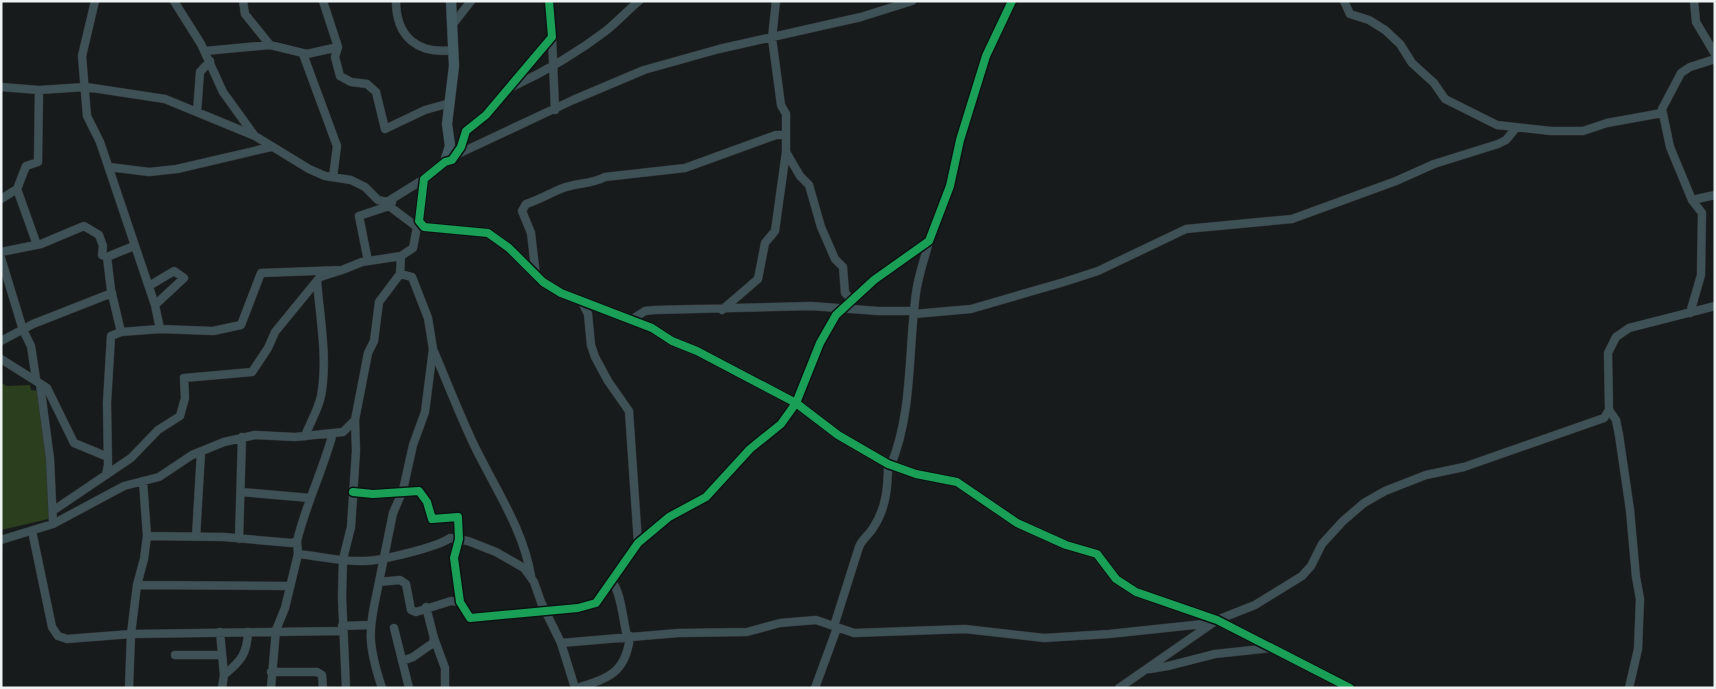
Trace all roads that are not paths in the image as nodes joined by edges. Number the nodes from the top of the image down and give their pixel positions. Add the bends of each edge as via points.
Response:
1 (95, 1) edge
2 (174, 1) edge
3 (243, 1) edge
4 (323, 1) edge
5 (396, 1) edge
6 (451, 1) edge
7 (471, 1) edge
8 (549, 1) edge
9 (638, 1) edge
10 (776, 1) edge
11 (912, 1) edge
12 (1012, 1) edge
13 (1344, 1) edge
14 (1694, 1) edge
15 (453, 24) junction
16 (552, 37) junction
17 (772, 38) junction
18 (270, 45) junction
19 (338, 47) junction
20 (454, 50) junction
21 (205, 51) junction
22 (304, 54) junction
23 (1715, 54) edge
24 (1715, 59) edge
25 (210, 61) junction
26 (554, 66) junction
27 (1, 87) edge
28 (86, 88) junction
29 (510, 88) junction
30 (38, 90) junction
31 (450, 103) junction
32 (555, 110) junction
33 (197, 112) junction
34 (1662, 113) junction
35 (1516, 128) junction
36 (786, 135) junction
37 (255, 136) junction
38 (271, 147) junction
39 (786, 152) junction
40 (458, 154) junction
41 (446, 162) junction
42 (109, 167) junction
43 (333, 177) junction
44 (424, 179) junction
45 (17, 189) junction
46 (1715, 195) edge
47 (1, 199) edge
48 (394, 199) junction
49 (1692, 200) junction
50 (389, 206) junction
51 (419, 226) junction
52 (929, 241) junction
53 (37, 245) junction
54 (134, 246) junction
55 (1, 252) edge
56 (401, 256) junction
57 (107, 257) junction
58 (1, 258) edge
59 (368, 261) junction
60 (342, 270) junction
61 (400, 274) junction
62 (536, 276) junction
63 (317, 281) junction
64 (148, 286) junction
65 (112, 293) junction
66 (581, 300) junction
67 (852, 300) junction
68 (155, 305) junction
69 (1715, 306) edge
70 (844, 307) junction
71 (722, 310) junction
72 (914, 312) junction
73 (1690, 313) junction
74 (631, 320) junction
75 (160, 329) junction
76 (23, 330) junction
77 (121, 332) junction
78 (1, 341) edge
79 (434, 349) junction
80 (1, 359) edge
81 (38, 382) junction
82 (796, 403) junction
83 (1609, 410) junction
84 (355, 420) junction
85 (333, 433) junction
86 (305, 436) junction
87 (242, 437) junction
88 (201, 452) junction
89 (108, 457) junction
90 (890, 464) junction
91 (106, 475) junction
92 (143, 481) junction
93 (403, 490) junction
94 (241, 492) junction
95 (353, 492) junction
96 (310, 498) junction
97 (54, 510) junction
98 (53, 524) junction
99 (32, 531) junction
100 (147, 536) junction
101 (196, 537) junction
102 (239, 539) junction
103 (459, 539) junction
104 (1, 540) edge
105 (297, 541) junction
106 (638, 543) junction
107 (298, 554) junction
108 (385, 556) junction
109 (344, 559) junction
110 (532, 578) junction
111 (379, 582) junction
112 (612, 582) junction
113 (137, 585) junction
114 (290, 586) junction
115 (460, 602) junction
116 (426, 607) junction
117 (546, 611) junction
118 (1216, 621) junction
119 (370, 625) junction
120 (835, 627) junction
121 (342, 628) junction
122 (394, 628) dead end
123 (276, 630) junction
124 (220, 632) junction
125 (248, 632) junction
126 (131, 634) junction
127 (628, 636) junction
128 (434, 638) junction
129 (561, 643) junction
130 (1273, 648) junction
131 (175, 655) dead end
132 (222, 655) junction
133 (402, 661) junction
134 (1148, 669) junction
135 (271, 672) junction
136 (224, 675) junction
137 (129, 688) edge
138 (222, 688) edge
139 (271, 688) edge
140 (323, 688) edge
141 (346, 688) edge
142 (382, 688) edge
143 (409, 688) edge
144 (445, 688) edge
145 (576, 688) edge
146 (815, 688) edge
147 (1119, 688) edge
148 (1350, 688) edge
149 (1629, 688) edge

1 - 28 street via 82,56
2 - 21 street
3 - 18 street via 246,14
4 - 19 street
5 - 20 street via 396,19 411,42 436,53
6 - 15 street
7 - 15 street
8 - 16 street
9 - 26 street via 607,29
10 - 17 street
11 - 17 street
12 - 52 street via 983,64 962,131 950,186
13 - 35 street via 1350,14 1379,26 1400,44 1412,63 1434,83 1445,99 1497,124
14 - 23 street via 1696,22
15 - 20 street
16 - 26 street
16 - 29 street
17 - 32 street via 660,65
17 - 36 street via 780,105 786,114
18 - 21 street
18 - 22 street
19 - 22 street
19 - 31 street via 335,57 340,76 351,82 367,84 376,92 385,128
20 - 31 street
21 - 25 street
22 - 43 street via 337,146
24 - 34 street via 1681,73
25 - 33 street via 200,72
25 - 37 street via 223,92
26 - 29 street
26 - 32 street
27 - 30 street
28 - 30 street
28 - 33 street via 165,99
28 - 42 street via 87,116
29 - 40 street via 466,131
30 - 45 street via 38,162 26,166
31 - 41 street via 446,124 450,146
32 - 40 street
33 - 37 street
34 - 35 street via 1606,123 1583,131
34 - 49 street via 1670,147
35 - 72 street via 1498,144 1464,152 1292,220 1186,229 1098,271 1056,285 971,309
36 - 39 street
36 - 62 street via 776,135 685,168 605,177 597,182 563,188 526,204 522,211 531,233
37 - 38 street
38 - 42 street via 177,169 149,172
38 - 43 street via 309,169
39 - 67 street via 800,176 809,184 821,226 835,259 843,267 845,293
39 - 71 street via 775,231 764,243 758,279
40 - 41 street
41 - 44 street
42 - 54 street
43 - 48 street via 358,184 378,200 387,202
44 - 48 street
44 - 51 street
45 - 47 street
45 - 53 street
46 - 49 street
48 - 50 street
49 - 73 street via 1702,217 1702,266
50 - 51 street
50 - 59 street via 358,216
51 - 56 street via 413,248
51 - 62 street via 488,233 509,248
52 - 67 street
52 - 72 street
53 - 55 street
53 - 57 street via 84,226 100,235 102,255
54 - 57 street
54 - 64 street
56 - 59 street
56 - 61 street
57 - 65 street
58 - 76 street
59 - 60 street
60 - 63 street
60 - 75 street via 261,273 241,325 213,331
61 - 79 street via 412,278 428,318
61 - 84 street via 379,302 374,341 366,363
62 - 66 street via 561,293
63 - 86 street via 325,359 321,398
63 - 91 street via 275,332 252,372 184,378 185,398 180,416 158,430 131,458
64 - 68 street
64 - 68 street via 174,271 184,278
65 - 76 street
65 - 77 street
66 - 74 street
66 - 106 street via 588,314 595,357 629,411
67 - 70 street
68 - 75 street
69 - 73 street
70 - 71 street
70 - 72 street
70 - 82 street via 827,329
71 - 74 street via 645,312
72 - 90 street via 902,433
73 - 83 street via 1630,328 1616,337 1608,353
74 - 82 street
75 - 77 street
76 - 78 street
76 - 81 street via 34,356
77 - 89 street via 111,336
79 - 93 street via 425,412 412,446
79 - 110 street via 474,445 527,552
80 - 81 street
81 - 89 street via 47,388 74,443
81 - 97 street
82 - 90 street via 838,435
82 - 106 street via 781,424 750,449 706,497 670,518
83 - 118 street via 1596,422 1385,491 1343,521 1322,544 1302,576 1255,605
83 - 149 street via 1616,420 1620,436 1640,599 1638,649
84 - 85 street via 343,432
84 - 95 street
85 - 86 street
85 - 96 street
86 - 87 street via 265,434
87 - 88 street
87 - 94 street
88 - 92 street via 159,477
88 - 101 street
89 - 91 street
90 - 118 street via 916,474 957,482 1025,526 1066,545 1097,554 1116,579 1136,592
90 - 120 street via 887,496 874,528 859,547
91 - 97 street
92 - 98 street via 124,486
92 - 100 street
93 - 95 street via 373,494
93 - 103 street via 419,491 427,502 432,519 458,517
93 - 108 street via 393,513
94 - 96 street
94 - 102 street
95 - 109 street via 351,527
96 - 105 street
97 - 98 street
98 - 99 street
99 - 104 street
99 - 126 street via 52,627 58,636 68,639
100 - 101 street
100 - 113 street
101 - 102 street
102 - 105 street
103 - 108 street via 450,538 442,544
103 - 110 street via 508,558 524,568
103 - 115 street via 454,558
105 - 107 street
106 - 112 street
107 - 109 street
107 - 114 street
108 - 109 street via 364,561
108 - 111 street
109 - 121 street
110 - 117 street
111 - 116 street via 400,580 406,584 411,610 416,612
111 - 119 street
112 - 117 street via 596,603
112 - 127 street via 619,593 620,610
113 - 114 street
113 - 126 street
114 - 123 street via 286,608
115 - 116 street
115 - 117 street via 470,618
116 - 128 street
117 - 129 street
118 - 120 street via 1056,638 970,629 873,634
118 - 130 street
118 - 134 street
119 - 121 street
119 - 142 street via 371,656
120 - 127 street via 816,620 780,622 740,632
120 - 146 street
121 - 123 street
121 - 141 street
122 - 133 street
123 - 125 street
123 - 135 street
124 - 125 street
124 - 126 street
124 - 132 street
125 - 136 street via 247,649
126 - 137 street
127 - 129 street
127 - 145 street via 629,646 621,668 603,680
128 - 133 street via 425,650
128 - 144 street via 444,668
129 - 145 street
130 - 134 street via 1215,654
130 - 148 street
131 - 132 street
132 - 136 street
133 - 143 street
134 - 147 street
135 - 139 street
135 - 140 street via 316,672 322,675
136 - 138 street

